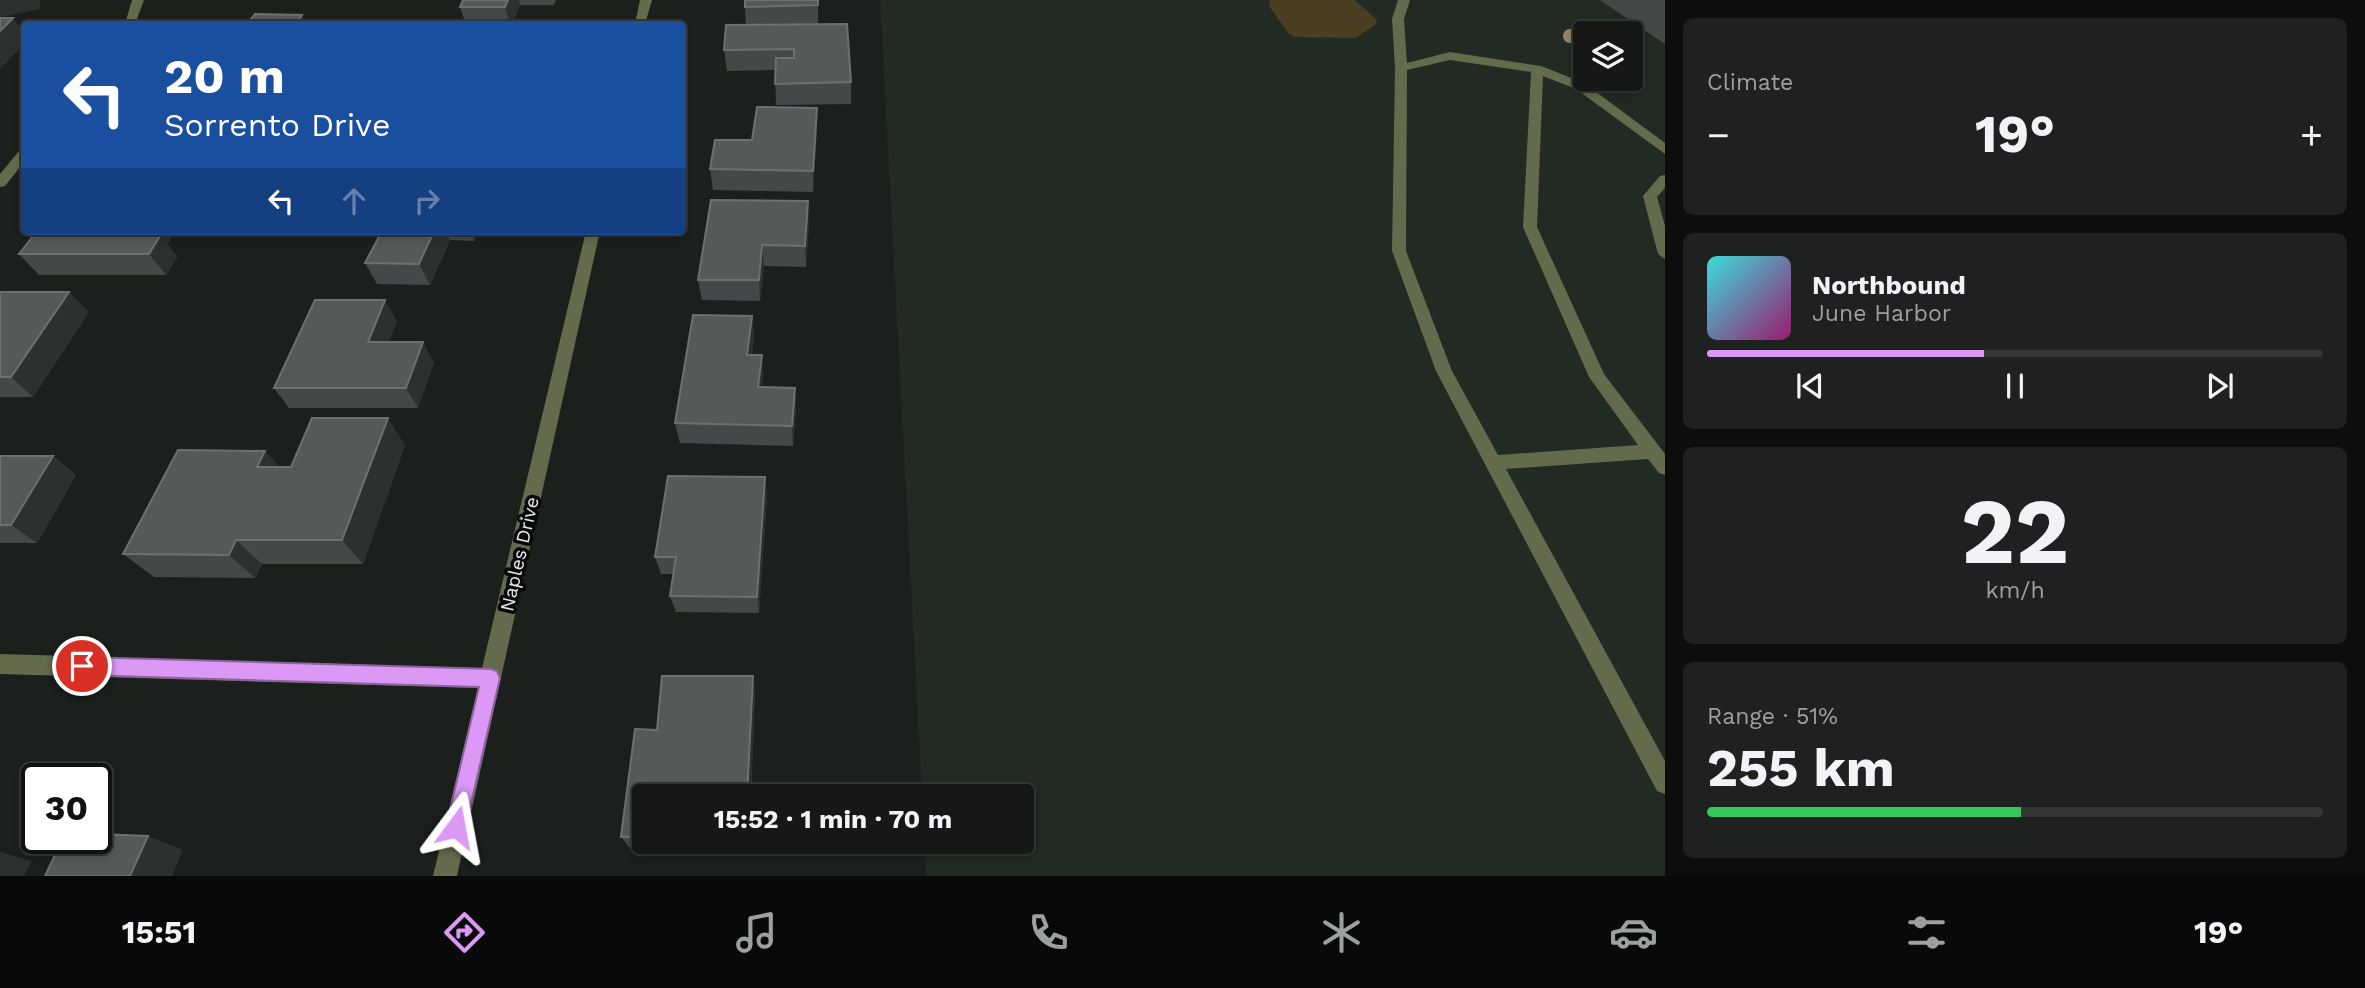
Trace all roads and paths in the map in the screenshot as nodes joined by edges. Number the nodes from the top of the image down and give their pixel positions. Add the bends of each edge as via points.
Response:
1 (138, 0) edge
2 (646, 0) edge
3 (1404, 0) edge
4 (131, 21) edge
5 (641, 21) edge
6 (1401, 68) junction
7 (1537, 68) junction
8 (1665, 150) edge
9 (21, 158) edge
10 (1665, 179) edge
11 (0, 183) edge
12 (592, 235) edge
13 (1665, 254) edge
14 (1652, 451) junction
15 (1494, 463) junction
16 (1665, 468) edge
17 (0, 664) edge
18 (491, 678) junction
19 (1665, 783) edge
20 (445, 876) edge

1 - 4 street
2 - 5 street
3 - 6 street via 1398,19
6 - 7 street via 1450,56
6 - 15 street via 1399,251 1444,371
7 - 8 street via 1580,86
7 - 14 street via 1530,227 1597,377
9 - 11 street
10 - 13 street via 1650,196
12 - 18 street, Naples Drive
14 - 15 street
14 - 16 street
15 - 19 street
17 - 18 street
18 - 20 street, Naples Drive

